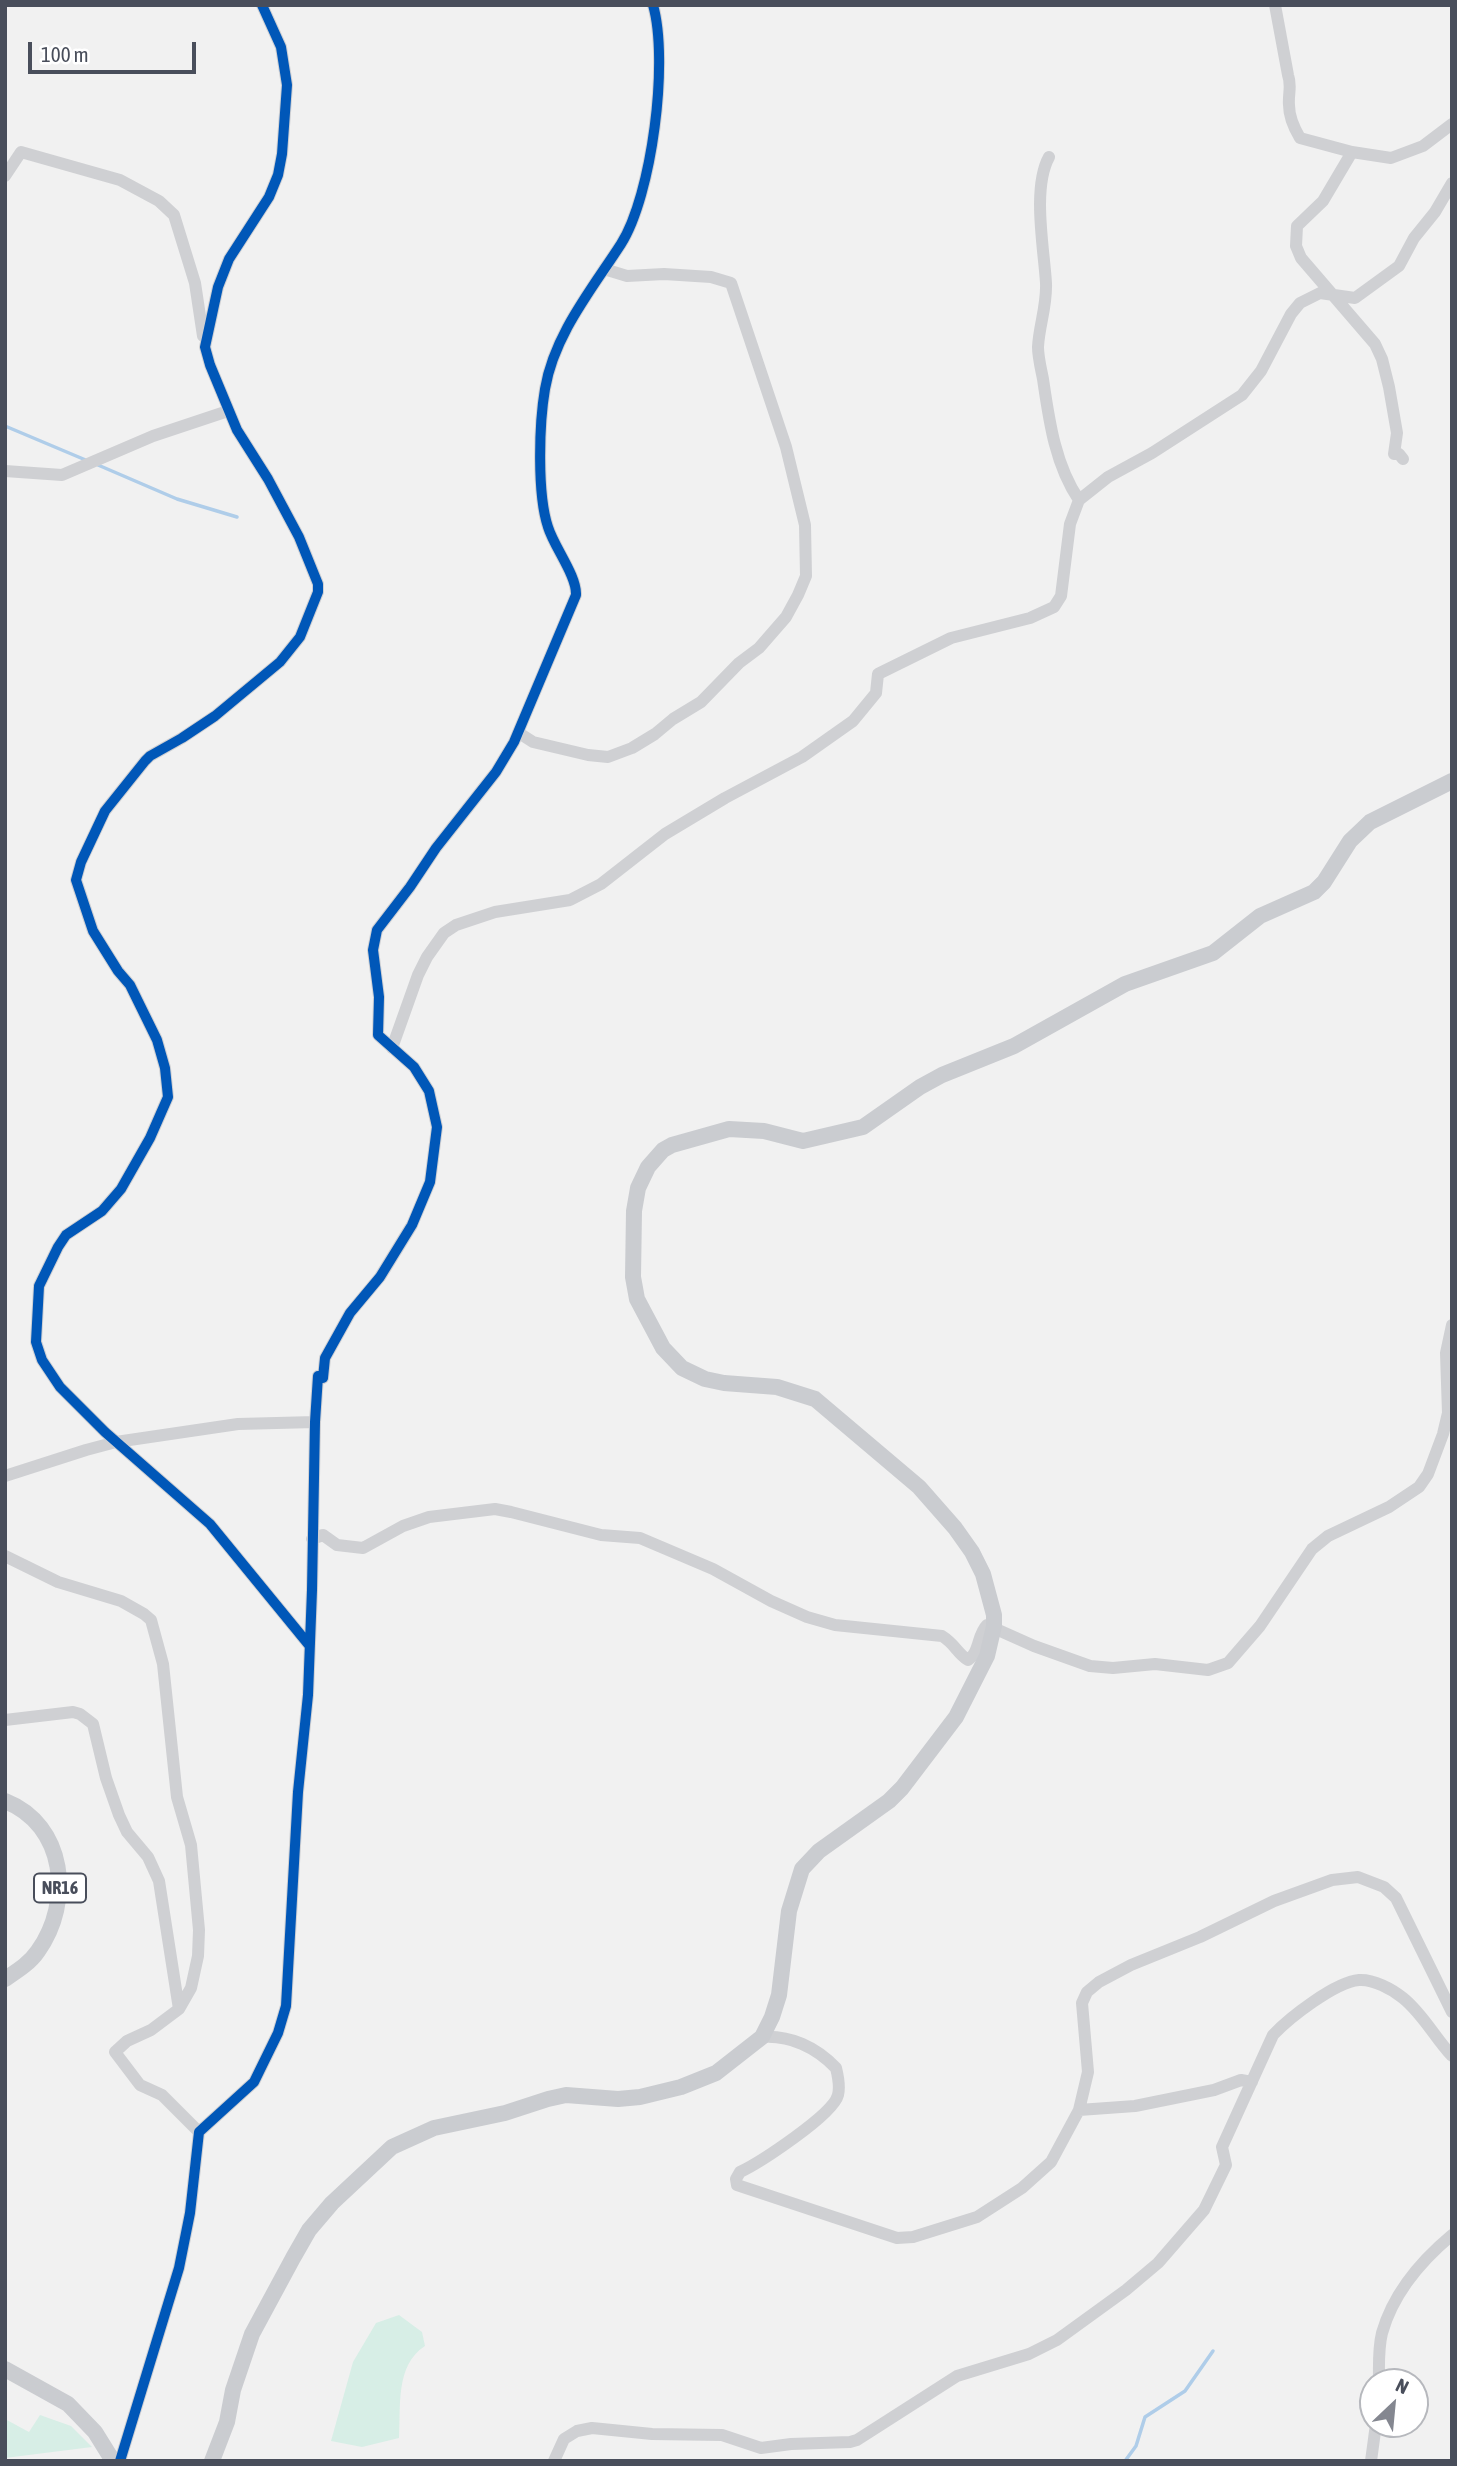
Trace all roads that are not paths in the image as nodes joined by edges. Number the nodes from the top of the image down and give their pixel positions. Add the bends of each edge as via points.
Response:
1 (262, 5) edge
2 (653, 5) edge
3 (1275, 5) edge
4 (1452, 124) edge
5 (1352, 152) junction
6 (1049, 156) dead end
7 (5, 176) edge
8 (1452, 183) edge
9 (604, 269) junction
10 (1334, 294) junction
11 (205, 347) junction
12 (228, 411) junction
13 (1403, 459) dead end
14 (5, 471) edge
15 (1079, 500) junction
16 (519, 733) junction
17 (1452, 781) edge
18 (392, 1048) junction
19 (1452, 1325) edge
20 (314, 1422) junction
21 (116, 1442) junction
22 (5, 1476) edge
23 (312, 1539) junction
24 (5, 1556) edge
25 (994, 1626) junction
26 (309, 1645) junction
27 (5, 1720) edge
28 (5, 1801) edge
29 (5, 1979) edge
30 (179, 2009) junction
31 (1452, 2012) edge
32 (762, 2037) junction
33 (1452, 2056) edge
34 (1252, 2082) junction
35 (1079, 2110) junction
36 (199, 2132) junction
37 (1452, 2235) edge
38 (1378, 2368) edge
39 (5, 2369) edge
40 (1374, 2438) edge
41 (113, 2461) edge
42 (120, 2461) edge
43 (212, 2461) edge
44 (554, 2461) edge
45 (1371, 2461) edge

1 - 11 street via 281,47 287,85 282,154 269,197 229,258
2 - 9 street via 659,40 652,138 632,221
3 - 5 street via 1295,130 1300,138
4 - 5 street via 1423,146 1391,159
5 - 10 street via 1323,201 1297,226 1298,252
6 - 15 street via 1040,211 1046,296 1038,347 1054,443
7 - 11 street via 21,152 120,180 159,201 174,215 195,283
8 - 10 street via 1396,268 1355,298
9 - 16 street via 563,337 545,391 544,507 555,547 575,582 576,593
9 - 16 street via 626,276 710,277 731,283 788,455 805,524 806,576 786,617 759,648 701,702 632,748 608,757 588,755 533,742
10 - 13 street via 1365,330 1382,359 1397,433 1394,453
10 - 15 street via 1320,293 1295,308 1269,358 1242,395 1108,477
11 - 12 street
12 - 14 street via 153,436 62,475
12 - 21 street via 299,537 318,592 300,637 280,662 209,720 150,756 139,768 105,811 76,880 93,931 130,985 157,1040 169,1089 134,1169 103,1211 66,1235 39,1286 35,1333 42,1360 60,1387
15 - 18 street via 1070,524 1061,596 1054,607 1030,618 951,638 878,674 876,693 853,721 802,757 664,834 601,884 570,900 495,912 450,929 427,957
16 - 18 street via 496,772 377,930 373,950 378,1035
17 - 25 main road via 1370,822 1350,841 1314,892 1260,916 1213,953 1125,984 1024,1041 920,1087 863,1127 803,1141 764,1131 719,1131 663,1150 644,1172 635,1211 633,1277 637,1299 663,1348 682,1368 705,1379 777,1387 824,1404 919,1487 955,1528 987,1582
18 - 20 street via 414,1067 429,1091 438,1128 430,1182 412,1225 350,1313 325,1358 323,1378 318,1376
19 - 25 street via 1446,1353 1448,1413 1428,1474 1419,1487 1389,1507 1328,1536 1312,1549 1260,1626 1228,1662 1208,1670 1155,1664 1090,1666
20 - 21 street via 238,1424
20 - 23 street
21 - 22 street
21 - 26 street via 210,1524
23 - 25 street via 323,1535 337,1545 363,1548 415,1520 495,1509 601,1535 640,1538 713,1569 800,1615 835,1625 942,1636 968,1660 974,1656 982,1631 987,1625
23 - 26 street
24 - 30 street via 58,1582 121,1601 151,1620 166,1675 177,1797 190,1838 200,1943 193,1982
25 - 32 main road via 987,1656 956,1717 902,1788 802,1869 789,1911 779,1995
26 - 36 street via 284,2017 254,2082
27 - 30 street via 73,1712 93,1724 119,1815 159,1881
28 - 29 main road, NR16 via 31,1815 54,1850 61,1882 46,1939 37,1954
30 - 36 street via 121,2045 116,2054 140,2085 162,2095
31 - 35 street via 1396,1898 1380,1885 1345,1877 1273,1901 1131,1965 1087,1992 1082,2003 1088,2072
32 - 35 street via 790,2039 819,2053 836,2068 839,2094 826,2113 740,2172 737,2185 897,2238 977,2217 1010,2197 1051,2161
32 - 43 main road via 716,2073 681,2087 618,2099 566,2095 434,2128 392,2147 332,2203 298,2249 253,2334
33 - 34 street via 1402,1997 1378,1984 1357,1980 1327,1993 1283,2025 1270,2041
34 - 35 street via 1135,2106
34 - 44 street via 1223,2147 1226,2165 1191,2227 1158,2263 1056,2340 1029,2354 957,2376 850,2442 761,2448 722,2435 592,2428 564,2439
36 - 42 street via 179,2268
37 - 38 street via 1419,2267 1393,2309 1382,2334
39 - 41 main road via 68,2404 95,2432
40 - 45 street

